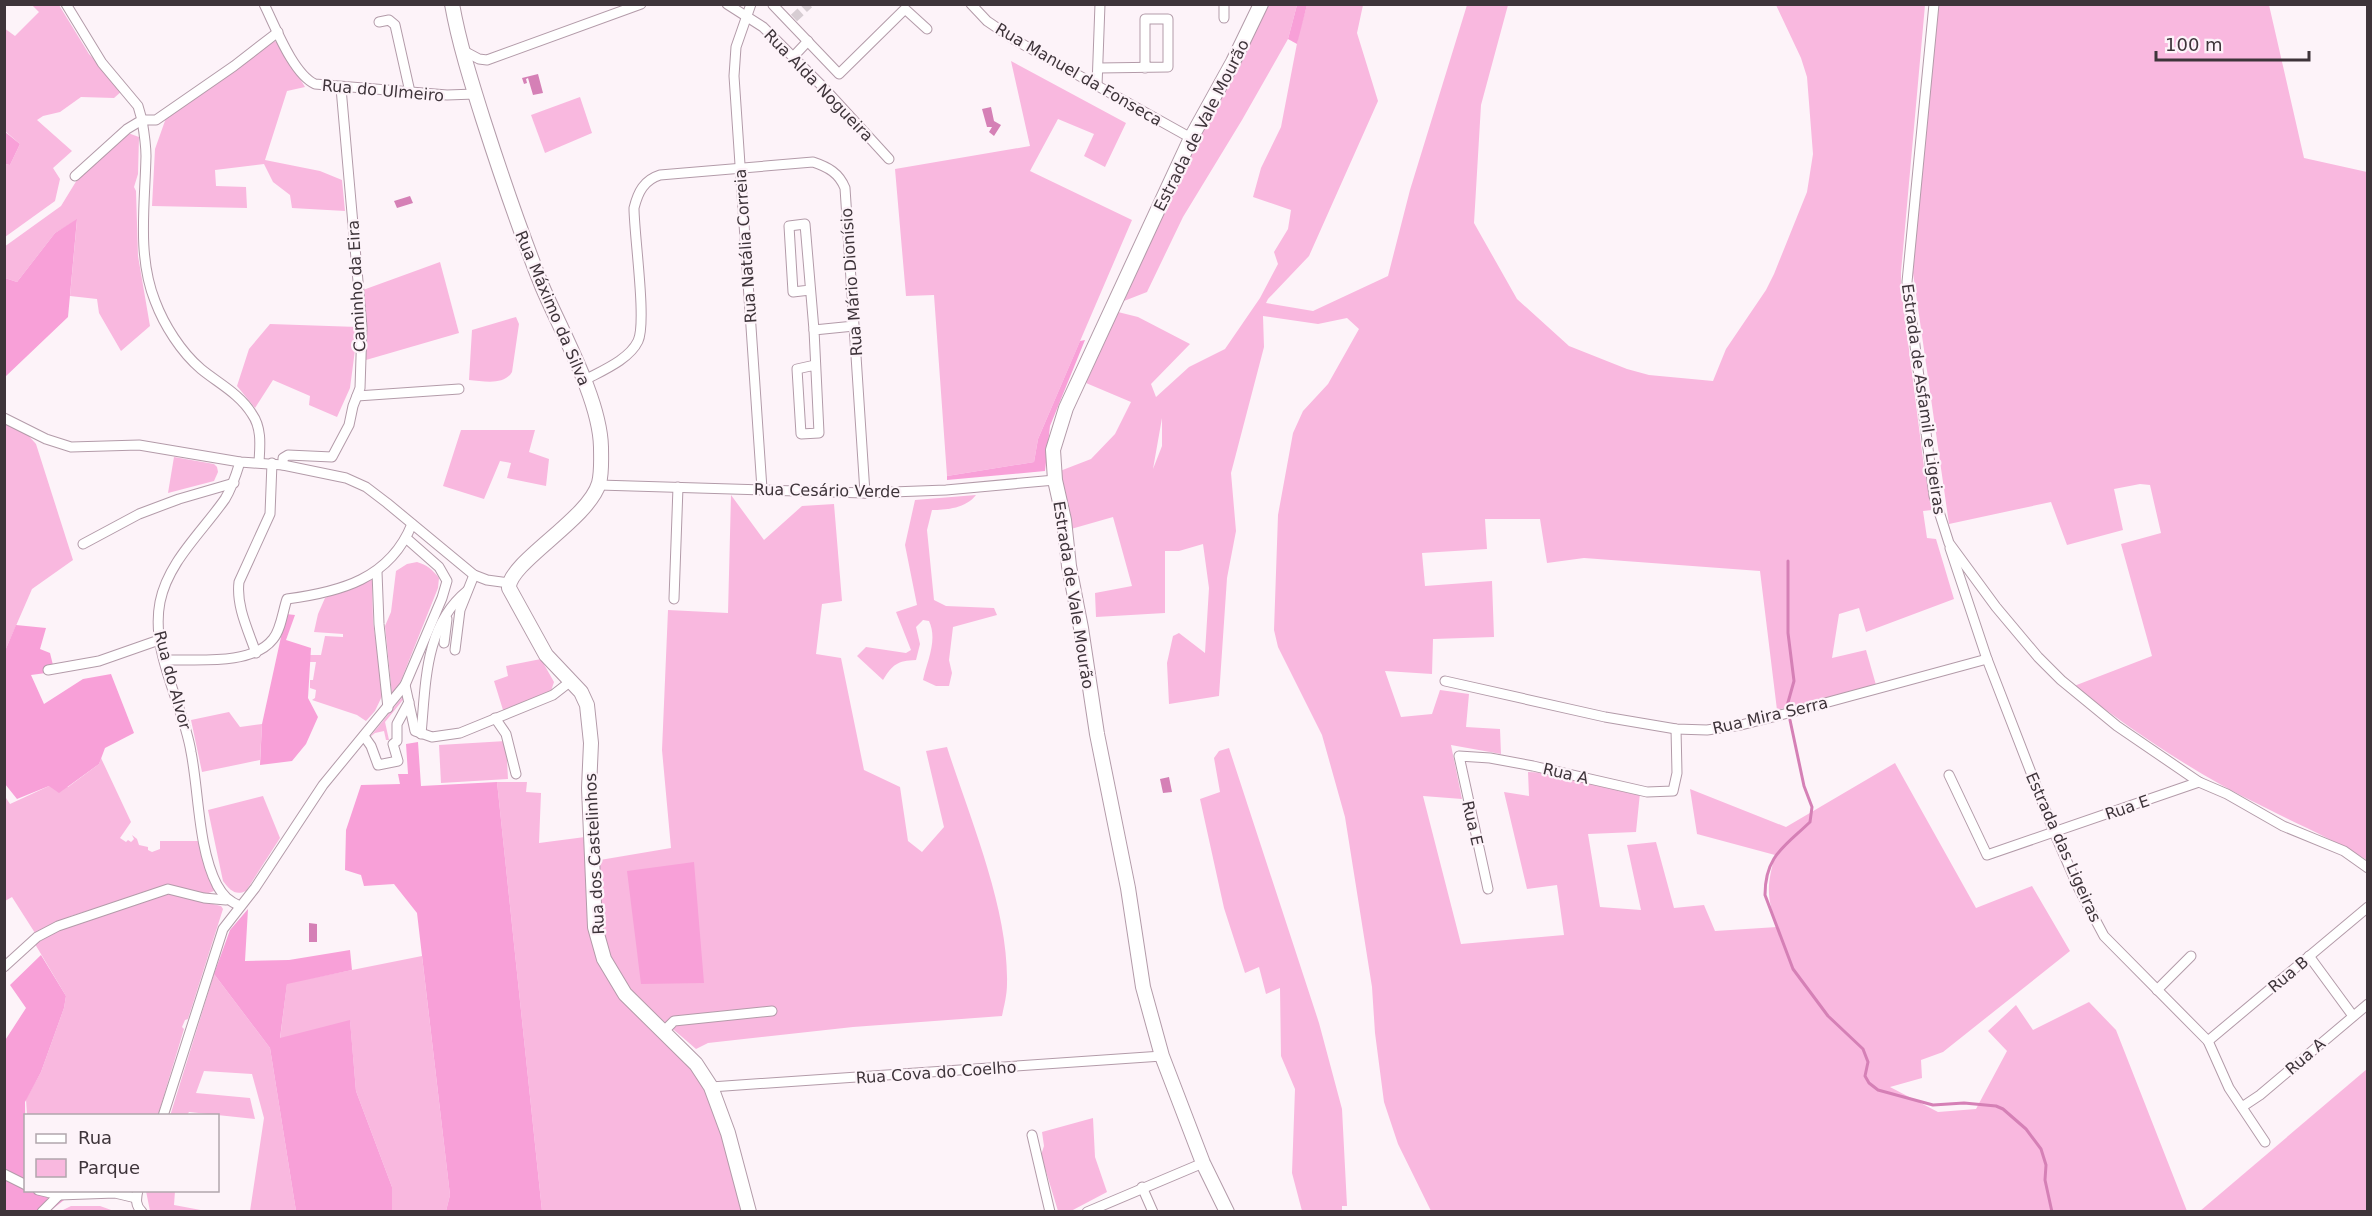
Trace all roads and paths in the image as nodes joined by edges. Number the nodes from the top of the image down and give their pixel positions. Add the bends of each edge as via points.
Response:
1 (66, 4) edge
2 (264, 4) edge
3 (452, 4) edge
4 (641, 4) edge
5 (728, 4) edge
6 (751, 4) edge
7 (971, 4) edge
8 (1100, 4) edge
9 (1224, 4) edge
10 (1261, 4) edge
11 (1934, 4) edge
12 (773, 5) edge
13 (745, 16) junction
14 (1224, 18) dead end
15 (379, 22) dead end
16 (927, 29) dead end
17 (278, 32) junction
18 (808, 41) junction
19 (462, 50) junction
20 (793, 57) junction
21 (1100, 68) junction
22 (1145, 68) junction
23 (1097, 86) junction
24 (341, 88) junction
25 (410, 92) junction
26 (475, 94) junction
27 (142, 120) junction
28 (1191, 138) junction
29 (889, 159) dead end
30 (740, 169) junction
31 (75, 176) dead end
32 (810, 290) junction
33 (854, 326) junction
34 (813, 330) junction
35 (816, 365) junction
36 (583, 381) junction
37 (459, 389) dead end
38 (357, 396) junction
39 (4, 418) edge
40 (240, 462) junction
41 (260, 462) junction
42 (272, 463) junction
43 (283, 465) junction
44 (1054, 480) junction
45 (234, 483) junction
46 (599, 485) junction
47 (678, 487) junction
48 (762, 489) junction
49 (865, 494) junction
50 (412, 524) junction
51 (406, 538) junction
52 (1949, 543) junction
53 (83, 544) dead end
54 (377, 572) junction
55 (474, 575) junction
56 (509, 583) junction
57 (467, 591) junction
58 (674, 599) dead end
59 (448, 615) junction
60 (159, 640) junction
61 (444, 643) dead end
62 (455, 650) dead end
63 (256, 653) junction
64 (1987, 659) junction
65 (165, 660) junction
66 (48, 670) dead end
67 (571, 681) junction
68 (1445, 681) dead end
69 (405, 686) junction
70 (409, 702) junction
71 (388, 708) junction
72 (495, 718) junction
73 (1676, 729) junction
74 (421, 734) junction
75 (364, 736) junction
76 (1459, 756) joint
77 (516, 774) dead end
78 (1949, 775) dead end
79 (2199, 782) junction
80 (2054, 832) junction
81 (2367, 868) edge
82 (1488, 889) dead end
83 (226, 900) junction
84 (240, 906) junction
85 (2367, 907) edge
86 (2191, 956) dead end
87 (2309, 956) junction
88 (4, 967) edge
89 (2157, 990) junction
90 (2367, 1004) edge
91 (772, 1011) dead end
92 (2353, 1016) junction
93 (664, 1031) junction
94 (2208, 1041) junction
95 (1162, 1056) junction
96 (711, 1087) junction
97 (2241, 1107) junction
98 (164, 1114) edge
99 (1032, 1135) dead end
100 (2265, 1142) dead end
101 (1203, 1163) junction
102 (4, 1174) edge
103 (24, 1184) edge
104 (1142, 1187) junction
105 (43, 1192) edge
106 (137, 1194) edge
107 (59, 1195) junction
108 (42, 1212) edge
109 (142, 1212) edge
110 (749, 1212) edge
111 (1050, 1212) edge
112 (1087, 1212) edge
113 (1153, 1212) edge
114 (1227, 1212) edge

1 - 27 street via 102,63 138,106
2 - 17 street, Rua do Ulmeiro
3 - 19 street, Rua Máximo da Silva
4 - 19 street via 487,60
5 - 13 street, Rua Alda Nogueira
6 - 13 street, Rua Natália Correia
7 - 23 street, Rua Manuel da Fonseca via 987,21 1015,40
8 - 21 street
9 - 14 street
10 - 28 street, Estrada de Vale Mourão
11 - 52 street, Estrada de Asfamil e Ligeiras via 1907,282 1934,496
12 - 18 street via 792,20
13 - 20 street, Rua Alda Nogueira via 763,27
13 - 30 street, Rua Natália Correia via 736,47 734,76
15 - 25 street via 394,22
16 - 18 street via 905,9 839,74
17 - 24 street, Rua do Ulmeiro via 309,82
17 - 27 street via 156,120
18 - 20 street
19 - 26 street, Rua Máximo da Silva
20 - 29 street, Rua Alda Nogueira
21 - 22 street
21 - 23 street
22 - 22 street via 1168,68 1168,19 1145,19
23 - 28 street, Rua Manuel da Fonseca
24 - 25 street, Rua do Ulmeiro
24 - 38 street, Caminho da Eira via 362,327
25 - 26 street, Rua do Ulmeiro
26 - 36 street, Rua Máximo da Silva via 517,221
27 - 31 street
27 - 41 street via 146,154 142,216 153,298 162,320 199,367 234,394 253,415 260,432
28 - 44 street, Estrada de Vale Mourão via 1059,424 1053,450
30 - 33 street, Rua Mário Dionísio via 813,162 840,178 845,188
30 - 36 street via 660,175 640,190 634,208 639,340 628,354
30 - 48 street, Rua Natália Correia
32 - 32 street via 805,224 789,226 794,292
32 - 34 street
33 - 34 street
33 - 49 street, Rua Mário Dionísio
34 - 35 street
35 - 35 street via 819,433 801,434 798,369
36 - 46 street, Rua Máximo da Silva via 600,428
37 - 38 street
38 - 43 street, Caminho da Eira via 349,425 332,458 288,455 283,458
39 - 40 street via 71,447 139,445
40 - 41 street
40 - 45 street, Rua do Alvor
41 - 42 street
42 - 43 street
42 - 63 street via 270,514 238,582 239,603
43 - 50 street via 346,478 366,487
44 - 49 street, Rua Cesário Verde
44 - 95 street, Estrada de Vale Mourão via 1143,987
45 - 53 street via 140,514
45 - 60 street, Rua do Alvor via 165,585 158,621
46 - 47 street, Rua Cesário Verde
46 - 56 street via 586,505 521,566
47 - 48 street, Rua Cesário Verde
47 - 58 street
48 - 49 street, Rua Cesário Verde
50 - 51 street
50 - 55 street
51 - 54 street
51 - 69 street via 439,567 447,581
52 - 64 street, Estrada das Ligeiras
52 - 79 street, Estrada de Asfamil e Ligeiras via 1996,607 2061,680 2117,726
54 - 63 street via 322,594 287,599 275,638
54 - 71 street via 378,624
55 - 56 street
55 - 57 street
56 - 67 street, Rua dos Castelinhos via 546,655
57 - 59 street
57 - 62 street via 460,610
59 - 61 street
59 - 74 street via 431,647
60 - 65 street, Rua do Alvor
60 - 66 street via 99,661
63 - 65 street via 240,658
64 - 73 street, Rua Mira Serra via 1741,724 1707,730
64 - 80 street, Estrada das Ligeiras
65 - 83 street, Rua do Alvor via 191,751 206,854
67 - 72 street via 553,695
67 - 93 street, Rua dos Castelinhos via 581,692 590,719 589,803 599,944 617,984
68 - 73 street, Rua Mira Serra
69 - 70 street
69 - 71 street
70 - 74 street via 415,731
70 - 75 street via 397,724 397,741 393,744 398,760 378,765
71 - 75 street
72 - 74 street via 460,733
72 - 77 street via 506,734
73 - 76 street, Rua A via 1677,773 1673,791 1647,792 1533,766
75 - 84 street via 323,784
76 - 82 street, Rua E
78 - 80 street, Rua E via 1987,855
79 - 80 street, Rua E
79 - 81 street, Estrada de Asfamil e Ligeiras via 2283,826 2344,851
80 - 89 street, Estrada das Ligeiras via 2104,936
83 - 84 street
83 - 88 street via 168,889 58,926 37,938
84 - 98 street via 223,929
85 - 87 street, Rua B
86 - 89 street
87 - 92 street
87 - 94 street, Rua B
89 - 94 street, Estrada das Ligeiras
90 - 92 street, Rua A
91 - 93 street via 674,1021
92 - 97 street, Rua A
93 - 96 street, Rua dos Castelinhos via 696,1064
94 - 97 street, Estrada das Ligeiras
95 - 96 street, Rua Cova do Coelho
95 - 101 street, Estrada de Vale Mourão
96 - 110 street, Rua dos Castelinhos
97 - 100 street, Estrada das Ligeiras
99 - 111 street
101 - 104 street
101 - 114 street, Estrada de Vale Mourão
102 - 103 street
104 - 112 street
104 - 113 street
105 - 107 street
106 - 107 street
106 - 109 street via 137,1206
107 - 108 street

